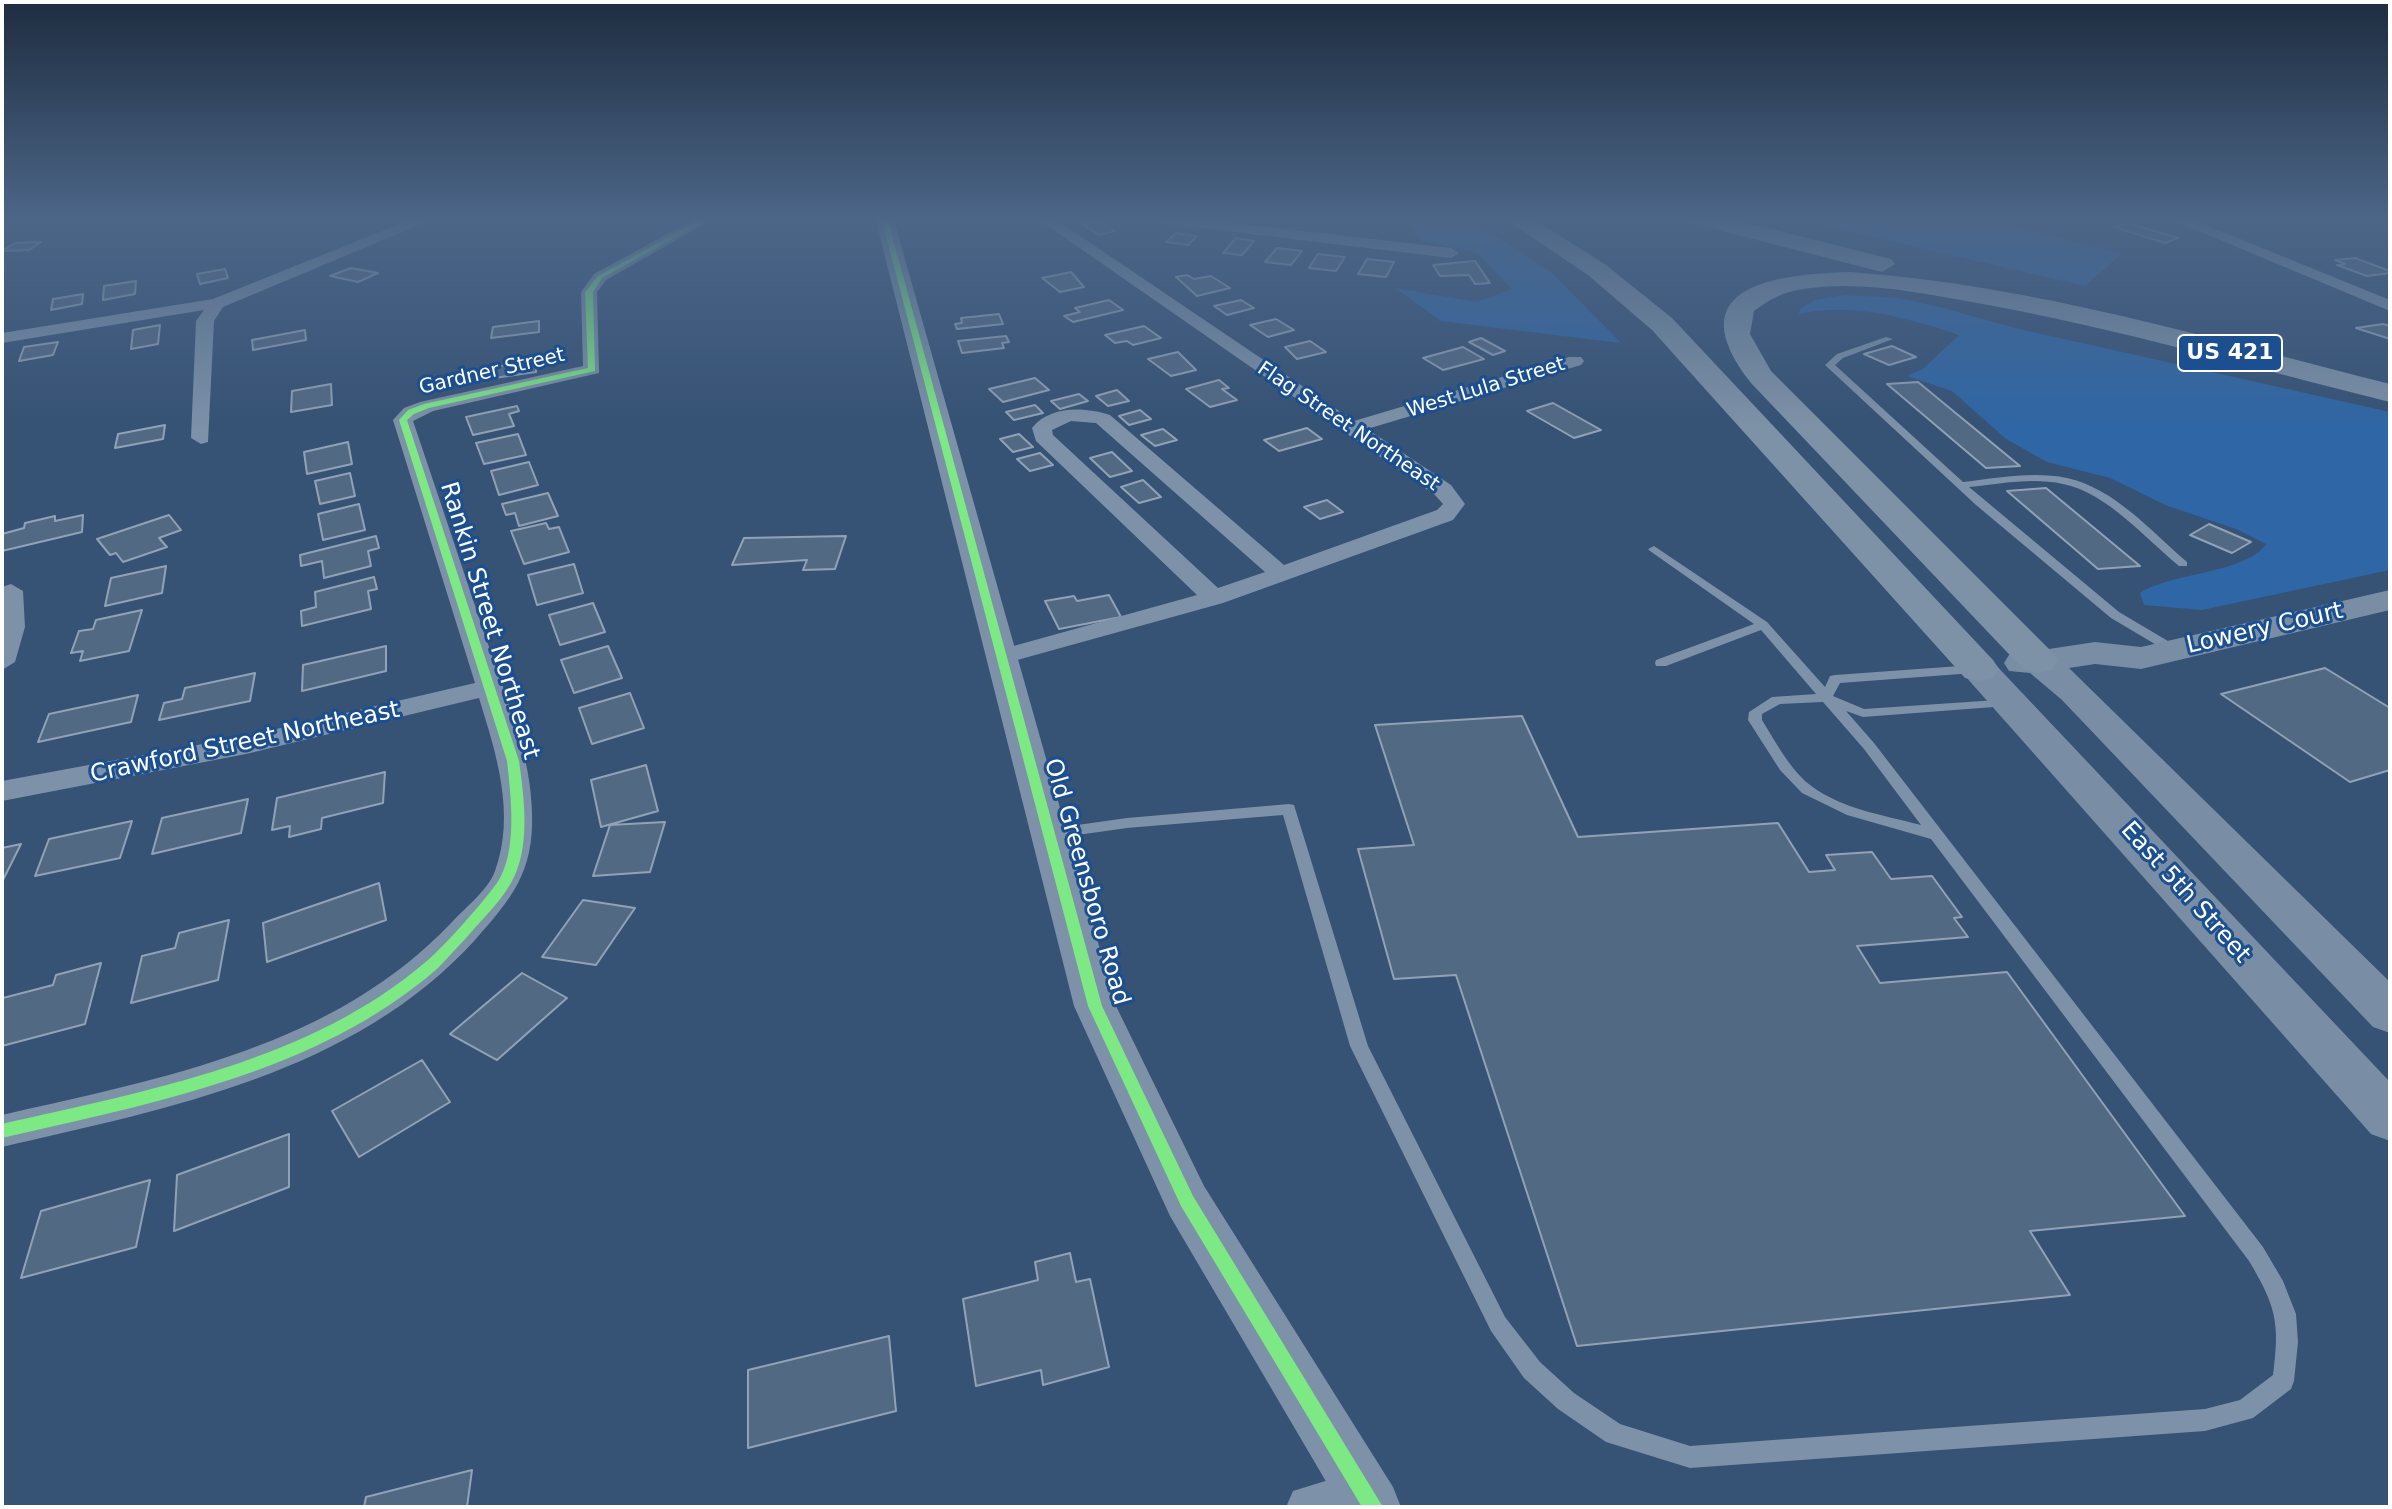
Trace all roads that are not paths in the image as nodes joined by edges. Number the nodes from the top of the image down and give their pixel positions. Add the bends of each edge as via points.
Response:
1 (256, 287) edge
2 (592, 287) edge
3 (903, 287) edge
4 (1145, 287) edge
5 (1618, 287) edge
6 (1784, 287) edge
7 (1928, 287) edge
8 (1970, 287) edge
9 (2028, 287) edge
10 (2344, 287) edge
11 (217, 303) junction
12 (2390, 306) edge
13 (2070, 313) junction
14 (2, 338) edge
15 (1889, 339) dead end
16 (1575, 361) dead end
17 (2390, 378) edge
18 (2390, 393) edge
19 (403, 420) joint
20 (1351, 428) junction
21 (201, 438) dead end
22 (1961, 485) junction
23 (1654, 549) dead end
24 (2183, 564) dead end
25 (1280, 573) junction
26 (11, 591) dead end
27 (1214, 598) junction
28 (2384, 606) edge
29 (1763, 625) junction
30 (2158, 654) junction
31 (1001, 657) junction
32 (2038, 661) junction
33 (2, 662) edge
34 (1661, 663) dead end
35 (1995, 685) junction
36 (487, 688) junction
37 (2075, 692) junction
38 (1826, 698) junction
39 (2, 791) edge
40 (1049, 834) junction
41 (1937, 835) junction
42 (2390, 1013) edge
43 (2390, 1118) edge
44 (2, 1131) edge
45 (1368, 1500) edge
46 (1309, 1507) edge

1 - 11 street
2 - 19 street, Gardner Street via 592,369 427,406
3 - 31 street, Old Greensboro Road
4 - 20 street, Flag Street Northeast
5 - 35 highway via 1662,324
6 - 32 highway via 1755,296 1736,320 1736,338 1761,377
7 - 13 highway
8 - 13 highway, US 421
9 - 17 highway, US 421
10 - 12 street
11 - 14 street
11 - 21 street via 205,321
13 - 18 highway, US 421
15 - 22 lane via 1840,356 1830,365
16 - 20 street, West Lula Street
19 - 36 street, Rankin Street Northeast
20 - 25 street, Flag Street Northeast via 1443,490 1454,504 1445,515
22 - 24 lane via 2068,481 2091,490
22 - 30 lane
23 - 29 lane
25 - 27 street, Flag Street Northeast
25 - 27 street via 1103,419 1067,416 1042,428 1043,437
26 - 33 street via 13,632
27 - 31 street, Flag Street Northeast
28 - 30 main road, Lowery Court
29 - 34 lane
29 - 38 lane
30 - 32 main road, Lowery Court via 2095,653
30 - 37 main road, Lowery Court via 2125,674
31 - 40 street, Old Greensboro Road
32 - 35 main road, Lowery Court
32 - 37 main road
35 - 37 main road, Lowery Court
35 - 38 lane via 1863,713
35 - 38 lane via 1835,679
35 - 43 main road, East 5th Street
36 - 39 street, Crawford Street Northeast via 236,750
36 - 44 street, Rankin Street Northeast via 513,761 521,820 510,873 459,940 400,994 258,1066
37 - 42 main road
38 - 41 lane
38 - 41 lane via 1777,700 1756,712 1755,720 1793,776 1831,802
40 - 41 lane via 1289,809 1359,1046 1498,1324 1532,1370 1614,1434 1690,1457 2205,1420 2245,1410 2283,1381 2289,1337 2283,1299 2256,1254
40 - 45 street, Old Greensboro Road via 1095,1006 1187,1201
45 - 46 street

